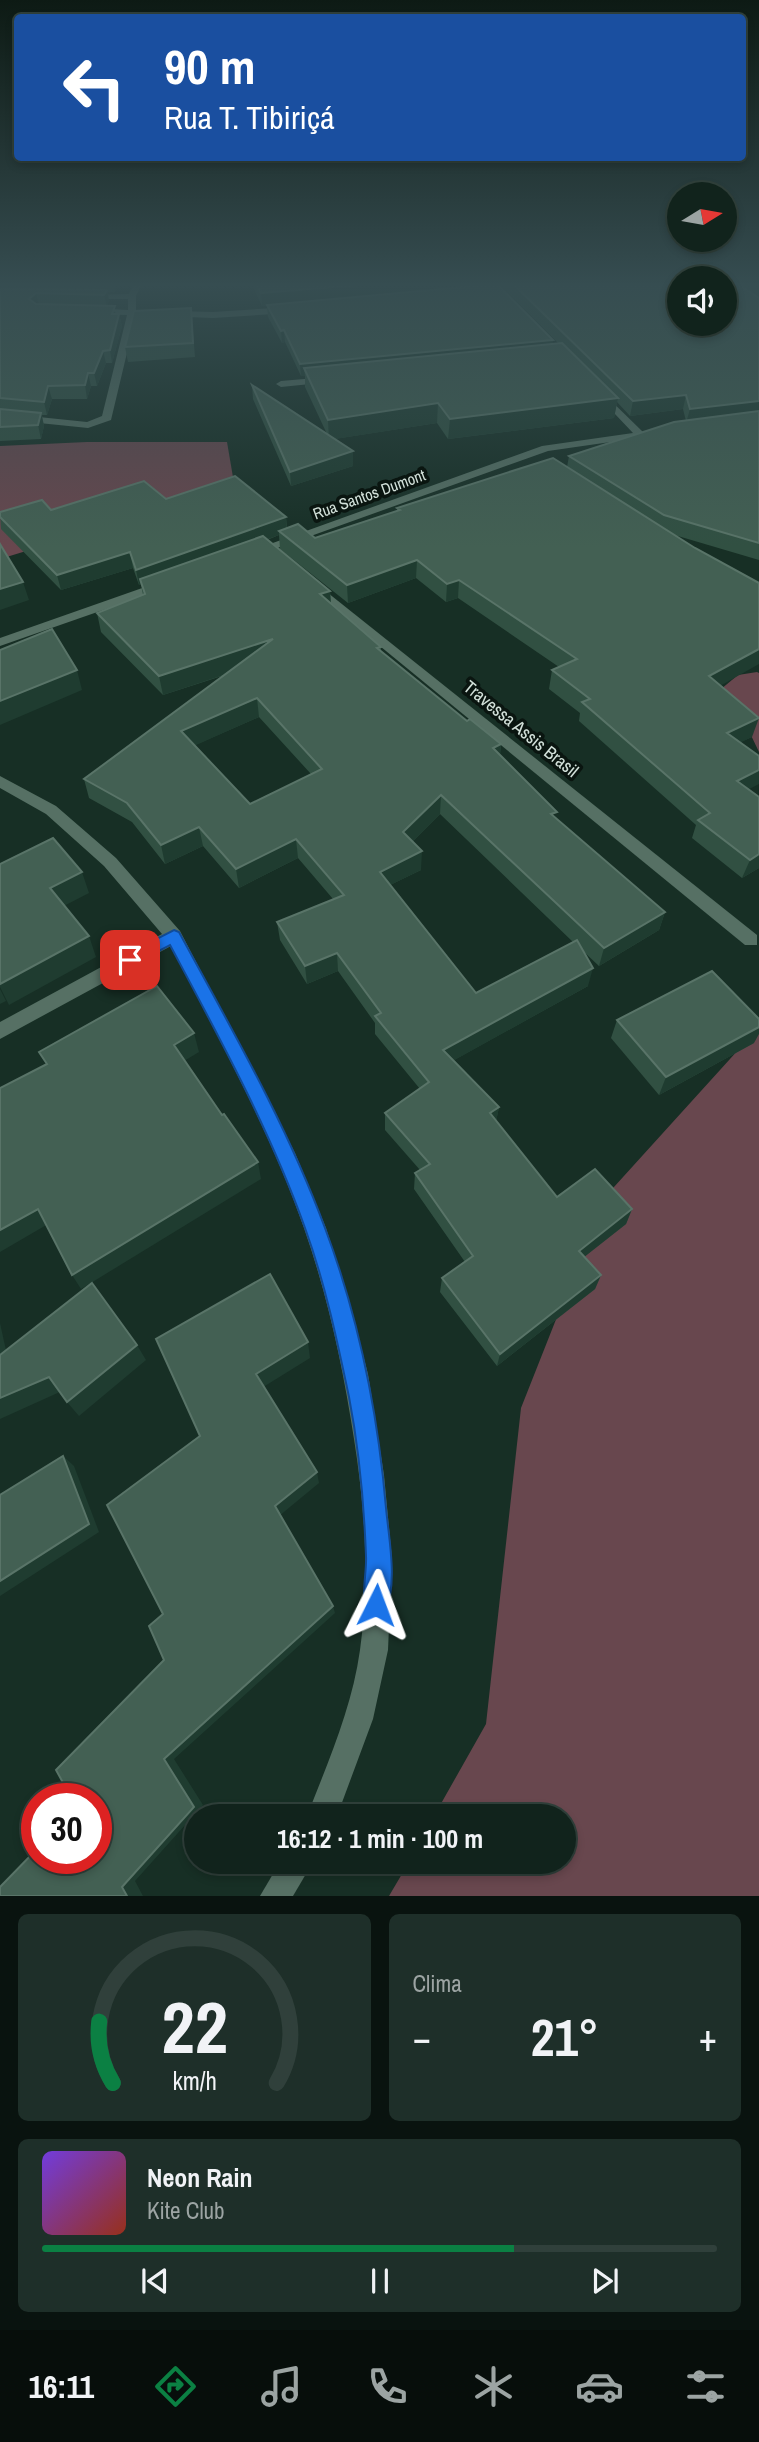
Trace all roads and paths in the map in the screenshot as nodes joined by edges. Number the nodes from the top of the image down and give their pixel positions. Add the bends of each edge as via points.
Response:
1 (118, 371) edge
2 (335, 379) edge
3 (281, 384) dead end
4 (593, 386) edge
5 (0, 416) edge
6 (668, 431) edge
7 (642, 435) junction
8 (527, 453) junction
9 (538, 460) edge
10 (242, 557) edge
11 (299, 574) edge
12 (178, 579) edge
13 (0, 642) edge
14 (0, 781) edge
15 (174, 936) junction
16 (751, 940) dead end
17 (0, 1031) edge
18 (327, 1804) edge
19 (290, 1874) edge
20 (275, 1896) edge

1 - 5 street via 107,418 89,425
2 - 3 street
4 - 7 street
6 - 7 street, Rua Santos Dumont
7 - 8 street, Rua Santos Dumont via 568,443
8 - 9 street
8 - 10 street, Rua Santos Dumont via 272,552
11 - 16 street, Travessa Assis Brasil
12 - 13 street
14 - 15 street via 51,810 110,862
15 - 17 street
15 - 18 street via 288,1160 337,1297 356,1374 379,1559 374,1650 359,1719
19 - 20 street

